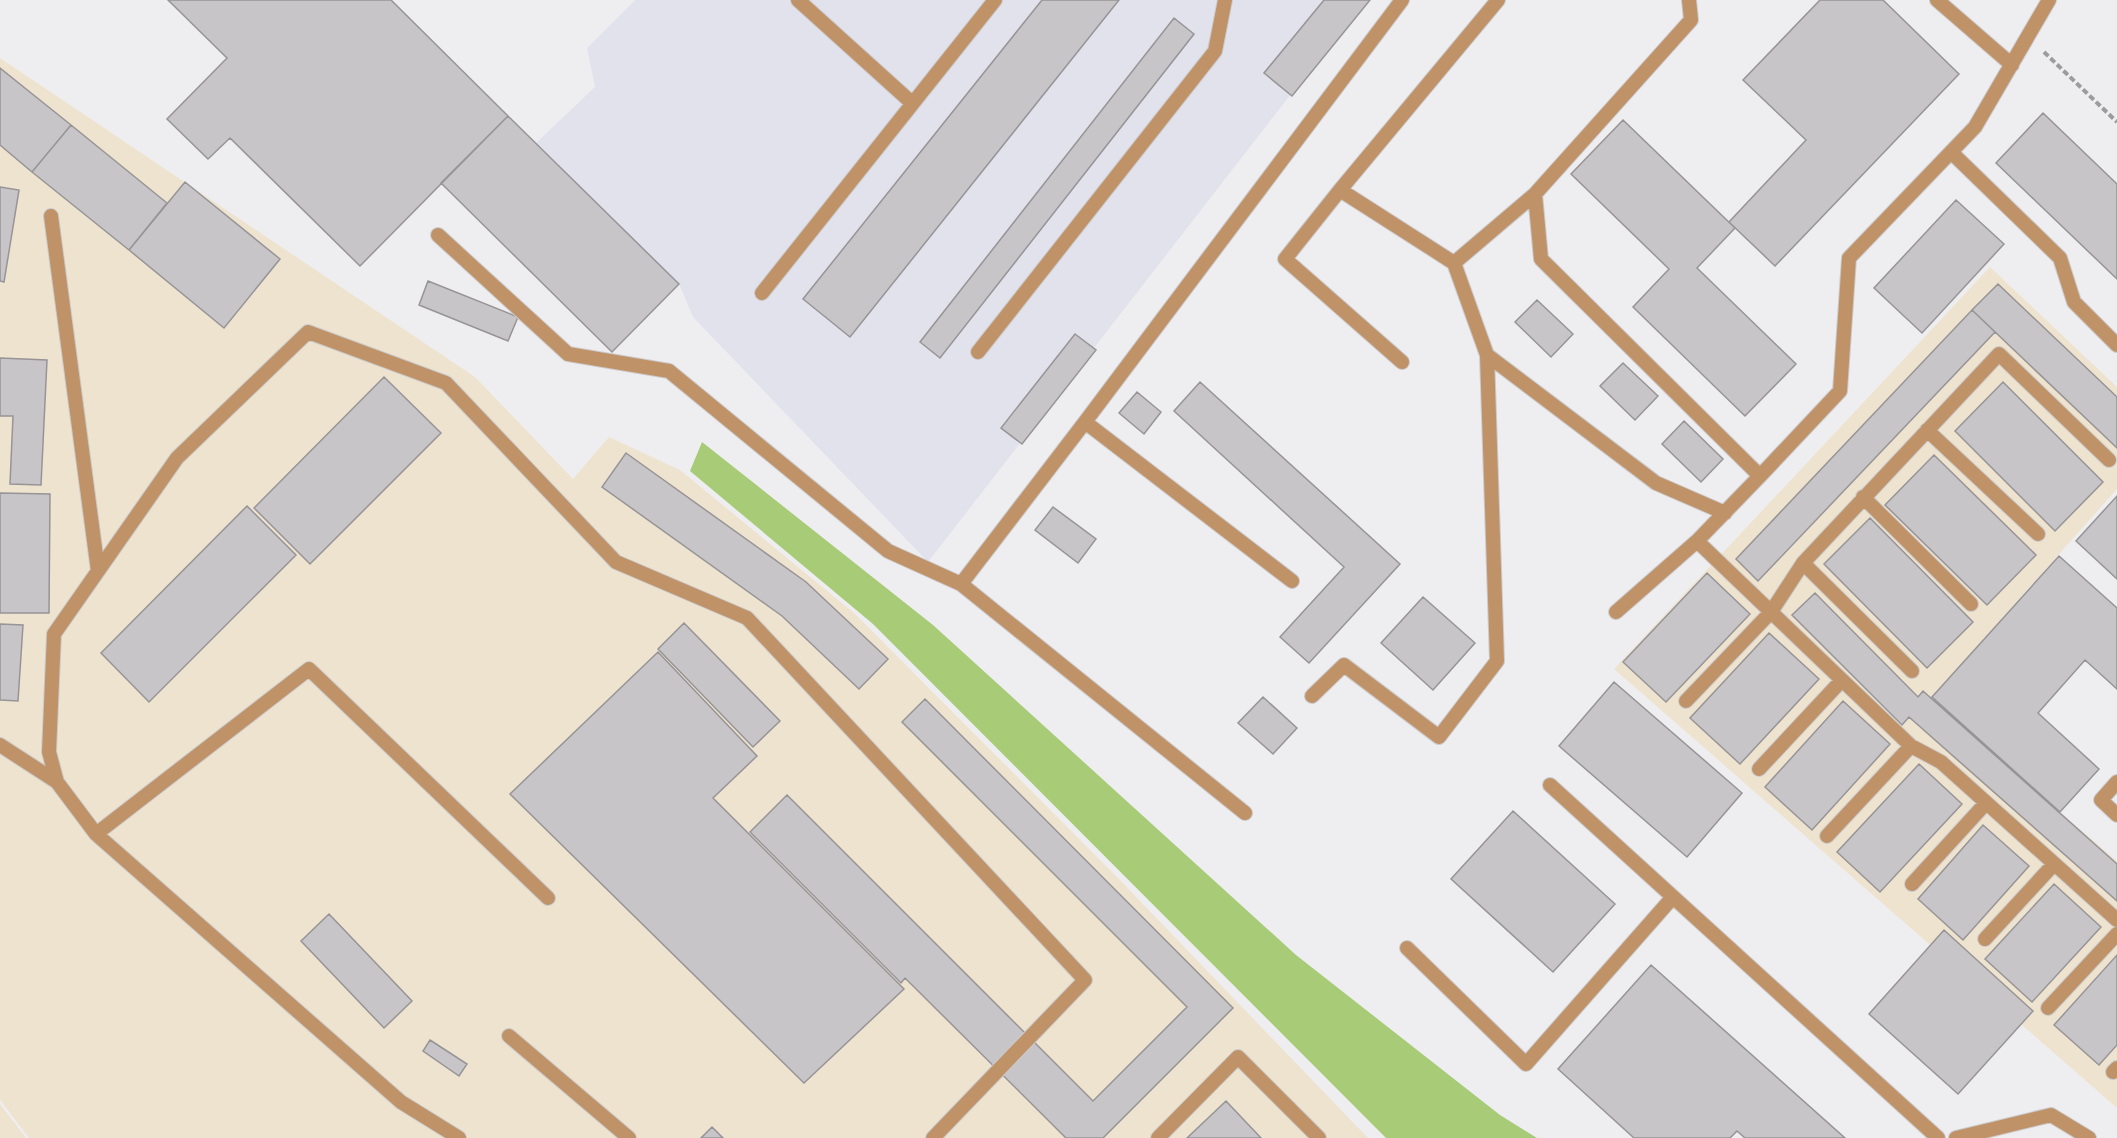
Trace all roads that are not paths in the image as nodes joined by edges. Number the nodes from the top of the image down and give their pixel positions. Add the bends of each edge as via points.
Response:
1 (798, 0) edge
2 (995, 0) edge
3 (1225, 0) edge
4 (1402, 0) edge
5 (1498, 0) edge
6 (1689, 0) edge
7 (1937, 0) edge
8 (2049, 0) edge
9 (2012, 65) junction
10 (912, 103) junction
11 (1951, 152) junction
12 (1340, 190) junction
13 (1535, 194) junction
14 (51, 216) dead end
15 (438, 235) dead end
16 (1454, 263) junction
17 (762, 293) dead end
18 (2117, 345) edge
19 (978, 352) dead end
20 (1487, 355) junction
21 (1402, 362) dead end
22 (1085, 422) junction
23 (1927, 430) junction
24 (2109, 460) dead end
25 (1760, 476) junction
26 (1863, 497) junction
27 (1725, 513) junction
28 (2038, 534) dead end
29 (1697, 541) junction
30 (1803, 562) junction
31 (98, 571) junction
32 (1292, 581) dead end
33 (961, 584) junction
34 (1971, 604) dead end
35 (1616, 612) dead end
36 (1771, 612) junction
37 (1912, 671) dead end
38 (1842, 680) junction
39 (1312, 696) dead end
40 (1686, 700) dead end
41 (0, 745) edge
42 (1911, 746) junction
43 (1759, 769) dead end
44 (57, 782) junction
45 (2117, 782) edge
46 (1550, 784) dead end
47 (1986, 803) junction
48 (1245, 813) dead end
49 (2117, 815) edge
50 (96, 834) junction
51 (1827, 836) dead end
52 (2054, 864) junction
53 (1912, 884) dead end
54 (1673, 897) junction
55 (548, 898) dead end
56 (2117, 920) edge
57 (2117, 934) edge
58 (1985, 939) dead end
59 (1407, 948) dead end
60 (2048, 1008) dead end
61 (509, 1036) dead end
62 (459, 1138) edge
63 (629, 1138) edge
64 (933, 1138) edge
65 (1158, 1138) edge
66 (1318, 1138) edge
67 (1938, 1138) edge
68 (1956, 1138) edge
69 (2089, 1138) edge

1 - 10 lane
2 - 10 lane
3 - 19 lane via 1215,51
4 - 22 lane
5 - 12 lane
6 - 13 lane via 1690,20
7 - 9 lane
8 - 9 lane
9 - 11 lane via 1976,127
10 - 17 lane
11 - 18 lane via 2060,258 2074,302
11 - 25 lane via 1849,258 1840,391
12 - 16 lane
12 - 21 lane via 1285,259
13 - 16 lane
13 - 25 lane via 1542,259
14 - 31 lane
15 - 33 lane via 568,354 669,370 888,551
16 - 20 lane
20 - 27 lane via 1656,483
20 - 39 lane via 1497,661 1439,737 1344,665
22 - 32 lane
22 - 33 lane
23 - 24 lane via 2000,354
23 - 26 lane
23 - 28 lane
25 - 27 lane
26 - 30 lane
26 - 34 lane
27 - 29 lane
29 - 35 lane
29 - 36 lane
30 - 36 lane
30 - 37 lane
31 - 44 lane via 54,634 50,752
31 - 64 lane via 177,458 308,332 446,383 616,562 747,618 1086,980
33 - 48 lane
36 - 38 lane
36 - 40 lane
38 - 42 lane
38 - 43 lane
41 - 44 lane
42 - 47 lane via 1941,762
42 - 51 lane
44 - 50 lane
45 - 49 lane via 2101,800
46 - 54 lane
47 - 52 lane
47 - 53 lane
50 - 55 lane via 309,669
50 - 62 lane via 401,1102
52 - 56 lane
52 - 58 lane
54 - 59 lane via 1526,1064
54 - 67 lane
57 - 60 lane
61 - 63 lane
65 - 66 lane via 1238,1057
68 - 69 lane via 2050,1115

